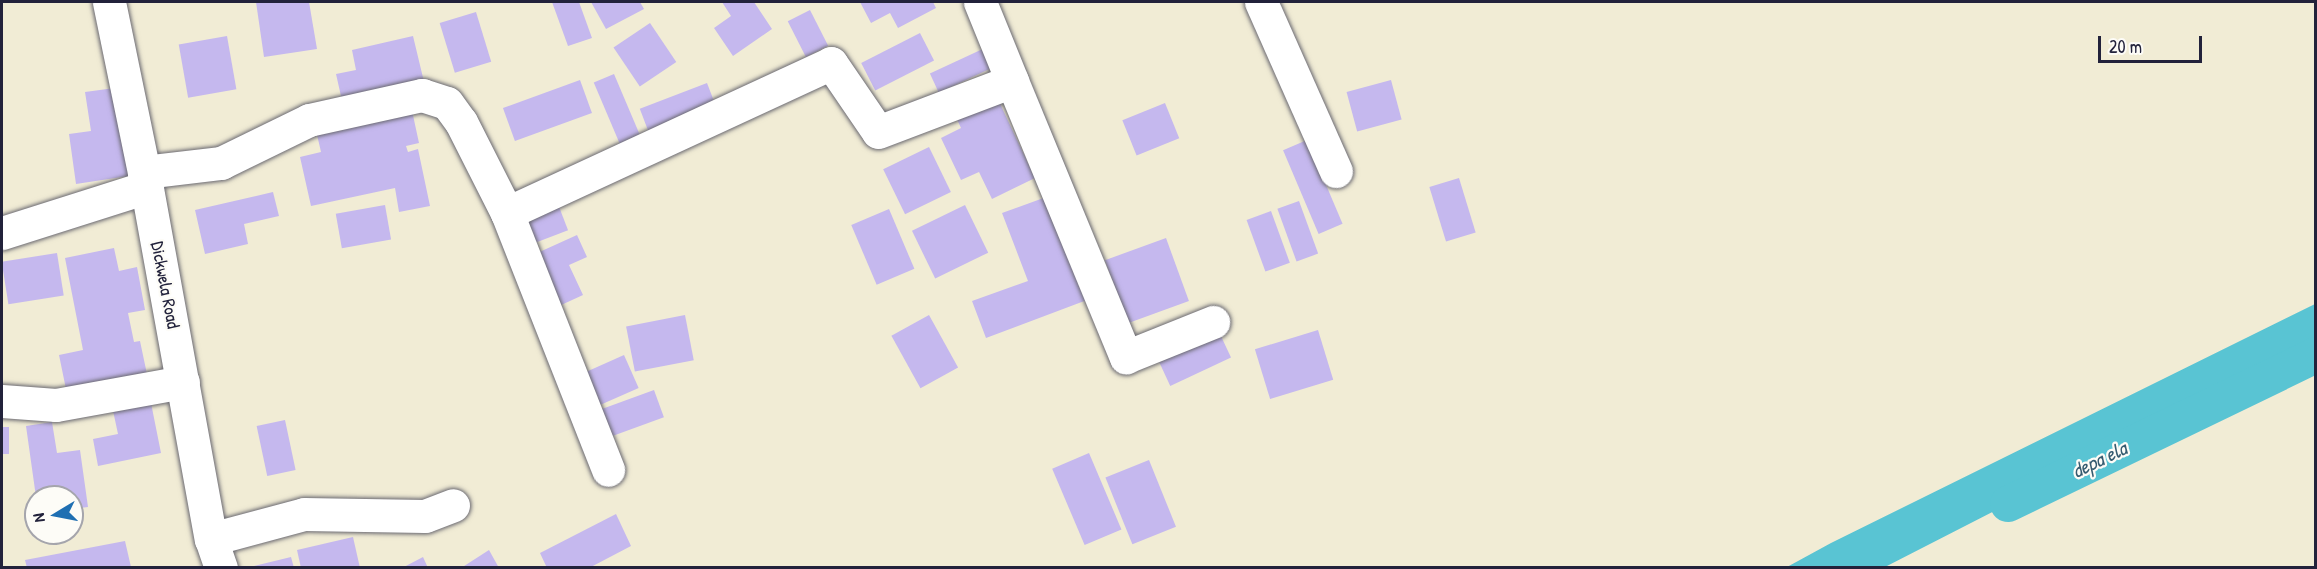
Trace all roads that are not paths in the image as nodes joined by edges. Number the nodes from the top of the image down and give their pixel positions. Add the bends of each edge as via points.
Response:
1 (109, 2) edge
2 (980, 2) edge
3 (1262, 2) edge
4 (1012, 81) junction
5 (1336, 171) dead end
6 (146, 180) junction
7 (507, 213) junction
8 (2, 233) edge
9 (1213, 322) dead end
10 (183, 382) junction
11 (2, 401) edge
12 (608, 470) dead end
13 (453, 505) dead end
14 (216, 553) edge

1 - 6 street, Dickwela Road
2 - 4 street
3 - 5 street
4 - 7 street via 878,132 831,63
4 - 9 street via 1126,357
6 - 7 street via 221,163 309,120 422,95 447,103 461,122
6 - 8 street
6 - 10 street, Dickwela Road
7 - 12 street
10 - 11 street via 56,405
10 - 14 street, Dickwela Road
13 - 14 street via 425,516 304,514

